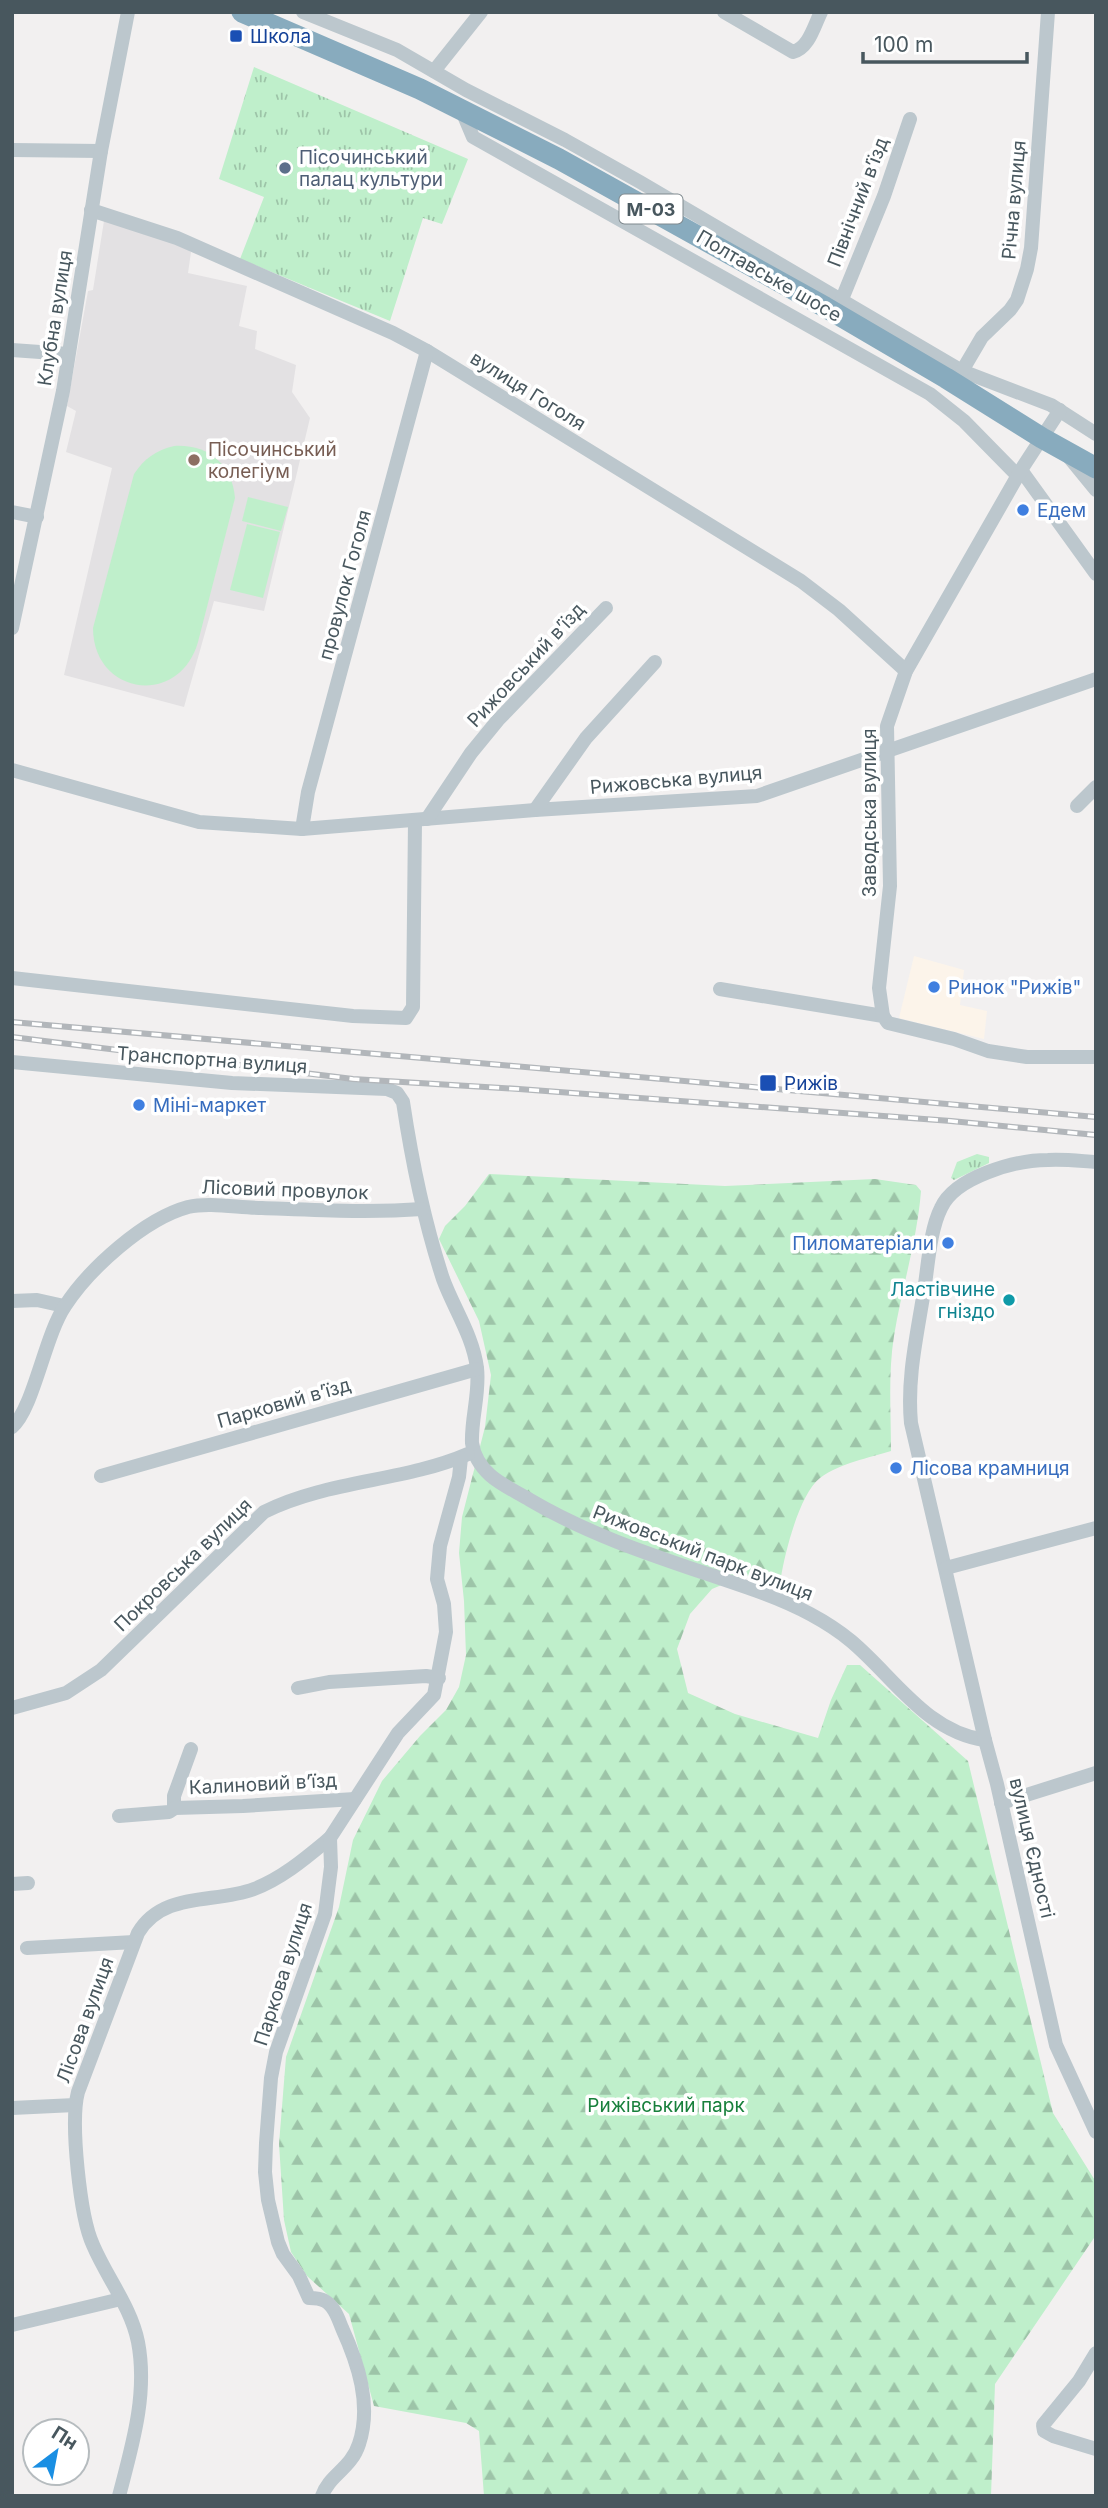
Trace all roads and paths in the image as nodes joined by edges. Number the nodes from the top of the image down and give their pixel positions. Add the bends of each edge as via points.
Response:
1 (128, 12) edge
2 (243, 12) edge
3 (303, 12) edge
4 (481, 12) edge
5 (724, 12) edge
6 (821, 12) edge
7 (1048, 12) edge
8 (434, 71) junction
9 (462, 111) junction
10 (910, 119) dead end
11 (12, 150) edge
12 (101, 151) junction
13 (92, 210) junction
14 (842, 299) junction
15 (12, 350) edge
16 (427, 351) junction
17 (68, 354) junction
18 (962, 370) junction
19 (1060, 410) junction
20 (1096, 434) edge
21 (1042, 438) junction
22 (1063, 451) junction
23 (1096, 468) edge
24 (1020, 473) junction
25 (1096, 491) edge
26 (12, 512) edge
27 (37, 517) junction
28 (1096, 574) edge
29 (606, 608) dead end
30 (12, 628) edge
31 (655, 662) dead end
32 (906, 671) junction
33 (1096, 679) edge
34 (889, 752) junction
35 (12, 770) edge
36 (1096, 787) edge
37 (1077, 806) dead end
38 (535, 810) junction
39 (421, 820) junction
40 (302, 829) junction
41 (12, 978) edge
42 (720, 989) dead end
43 (883, 1016) junction
44 (1096, 1057) edge
45 (12, 1062) edge
46 (1096, 1162) edge
47 (422, 1209) junction
48 (12, 1301) edge
49 (64, 1306) junction
50 (477, 1369) junction
51 (12, 1427) edge
52 (467, 1455) junction
53 (101, 1476) dead end
54 (1096, 1528) edge
55 (946, 1568) junction
56 (439, 1678) junction
57 (298, 1688) dead end
58 (12, 1708) edge
59 (985, 1740) junction
60 (191, 1749) dead end
61 (1096, 1773) edge
62 (355, 1799) junction
63 (1001, 1803) junction
64 (174, 1808) junction
65 (119, 1816) dead end
66 (330, 1838) junction
67 (28, 1883) dead end
68 (12, 1884) edge
69 (134, 1942) junction
70 (27, 1948) dead end
71 (75, 2105) junction
72 (12, 2108) edge
73 (1096, 2132) edge
74 (121, 2299) junction
75 (12, 2325) edge
76 (1096, 2353) edge
77 (1096, 2449) edge
78 (119, 2496) edge
79 (322, 2496) edge

1 - 12 street, Клубна вулиця
2 - 9 highway, Полтавське шосе / М-03
3 - 8 street via 397,50
4 - 8 street
5 - 6 street via 793,52 805,45
7 - 18 street, Річна вулиця via 1027,269 1017,300 982,337
8 - 14 street via 640,182
9 - 21 highway, Полтавське шосе / М-03 via 670,219
9 - 24 street via 473,137 930,394
10 - 14 street, Північний в’їзд
11 - 12 street
12 - 13 street, Клубна вулиця
13 - 16 street, вулиця Гоголя via 177,238
13 - 17 street, Клубна вулиця
14 - 18 street
15 - 17 street
16 - 32 street, вулиця Гоголя via 801,581
16 - 40 street, провулок Гоголя via 308,792
17 - 27 street, Клубна вулиця
18 - 19 street
19 - 20 street
19 - 21 street, Заводська вулиця
21 - 22 highway, Полтавське шосе / М-03
21 - 24 street, Заводська вулиця
22 - 23 highway, Полтавське шосе / М-03
22 - 25 street
24 - 28 street
24 - 32 street, Заводська вулиця
26 - 27 street
27 - 30 street, Клубна вулиця
29 - 39 street, Рижовський в’їзд via 498,720
31 - 38 street, Рижовська вулиця via 586,738
32 - 34 street, Заводська вулиця via 887,726
33 - 34 street, Рижовська вулиця
34 - 38 street, Рижовська вулиця via 757,796
34 - 43 street, Заводська вулиця via 890,886 879,988
35 - 40 street, Рижовська вулиця via 199,822
36 - 37 street
38 - 39 street, Рижовська вулиця
39 - 40 street, Рижовська вулиця
39 - 41 street via 413,1007 407,1018
42 - 43 street
43 - 44 street via 888,1023 988,1051 1027,1057
45 - 47 street, Транспортна вулиця via 232,1083 387,1089 403,1102
46 - 55 street, вулиця Єдності via 1047,1160 1008,1167 958,1188 942,1205 912,1359 909,1401
47 - 49 street, Лісовий провулок via 366,1212 191,1206 121,1246
47 - 50 street via 446,1288 473,1346
48 - 49 street
49 - 51 street, Лісовий провулок via 23,1414
50 - 52 street
50 - 53 street, Парковий в’їзд
52 - 56 street via 440,1546 437,1579 446,1632
52 - 58 street, Покровська вулиця via 292,1499 264,1512 101,1670 66,1693
52 - 59 street, Рижовський парк вулиця via 492,1477 572,1523 821,1619 854,1643 950,1731
54 - 55 street
55 - 59 street, вулиця Єдності
56 - 57 street via 329,1682
56 - 62 street via 434,1695 398,1733
59 - 63 street, вулиця Єдності
60 - 64 street, Калиновий в’їзд
61 - 63 street
62 - 64 street, Калиновий в’їзд
62 - 66 street
63 - 73 street, вулиця Єдності via 1056,2045
64 - 65 street, Калиновий в’їзд
66 - 69 street, Лісова вулиця via 254,1889 164,1907 149,1918
66 - 79 street, Паркова вулиця via 325,1914 276,2052 265,2172 283,2254 309,2298 331,2306 358,2367 363,2397 360,2441 351,2462
67 - 68 street
69 - 70 street
69 - 71 street, Лісова вулиця
71 - 72 street
71 - 74 street, Лісова вулиця via 85,2220 91,2243
74 - 75 street
74 - 78 street, Лісова вулиця via 137,2339 141,2394
76 - 77 street via 1043,2425 1044,2431

